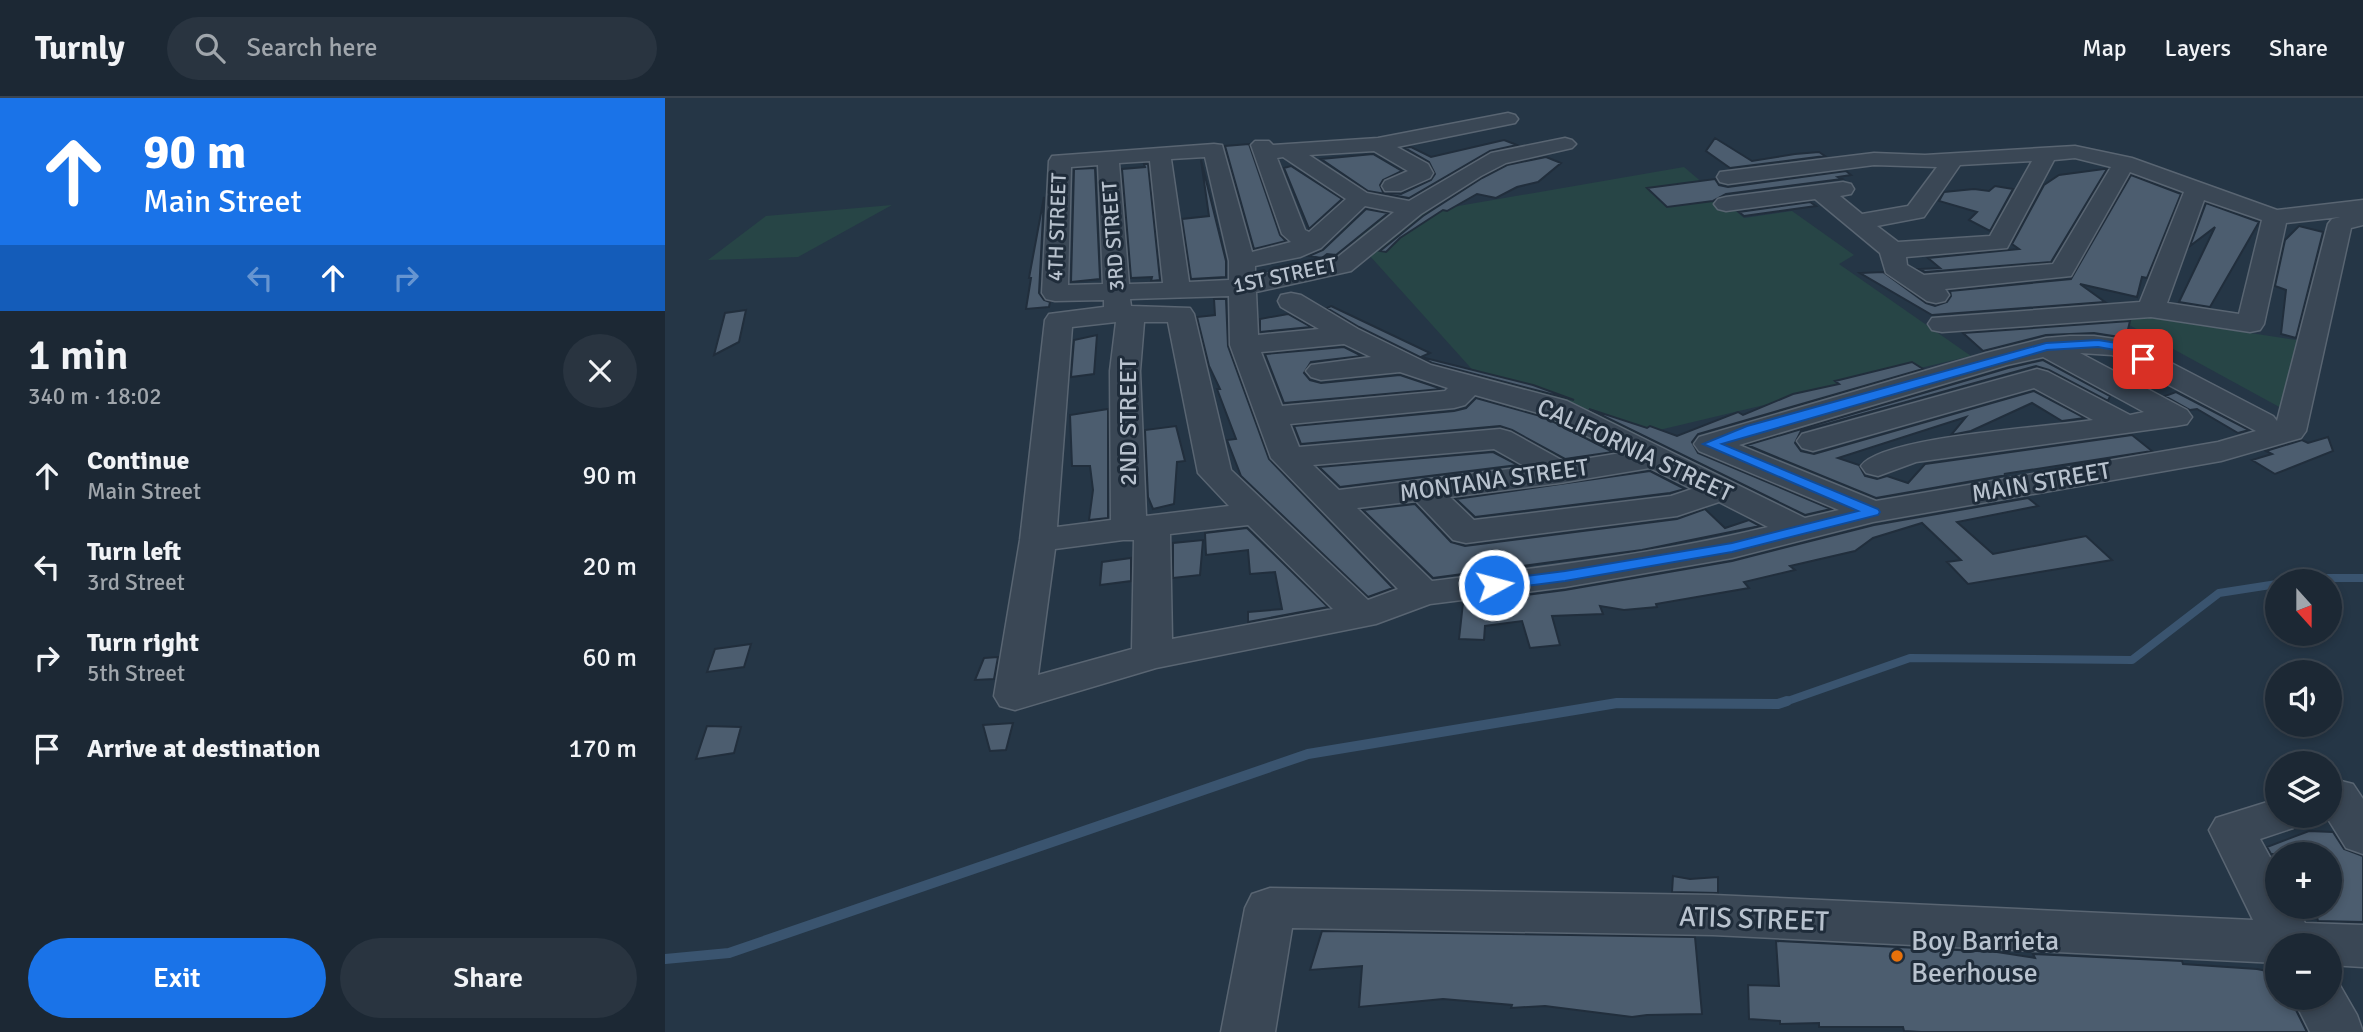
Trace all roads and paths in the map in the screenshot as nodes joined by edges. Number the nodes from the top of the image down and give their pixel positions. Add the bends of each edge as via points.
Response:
1 (1478, 125) junction
2 (1443, 132) junction
3 (1409, 137) junction
4 (1378, 144) junction
5 (1333, 148) junction
6 (1272, 149) junction
7 (1532, 151) junction
8 (2047, 153) junction
9 (1160, 154) junction
10 (1108, 158) junction
11 (1499, 158) junction
12 (1874, 159) junction
13 (1954, 159) junction
14 (2124, 163) junction
15 (1473, 171) junction
16 (1393, 186) junction
17 (2197, 189) junction
18 (1438, 194) junction
19 (1832, 194) junction
20 (1360, 198) junction
21 (1755, 201) junction
22 (1726, 204) dead end
23 (2363, 207) edge
24 (1413, 209) junction
25 (2275, 217) junction
26 (2363, 218) edge
27 (1856, 222) junction
28 (1312, 243) junction
29 (1892, 250) junction
30 (1242, 274) junction
31 (1916, 284) junction
32 (1177, 291) junction
33 (1055, 293) joint
34 (1291, 301) dead end
35 (1122, 307) junction
36 (2151, 309) junction
37 (1979, 321) junction
38 (1942, 324) dead end
39 (1348, 335) junction
40 (1244, 345) junction
41 (2046, 346) junction
42 (1402, 363) junction
43 (1321, 371) dead end
44 (1470, 383) junction
45 (1271, 416) junction
46 (1774, 422) junction
47 (2126, 425) junction
48 (2272, 428) junction
49 (1813, 441) junction
50 (1656, 457) junction
51 (1287, 458) junction
52 (1878, 466) junction
53 (1560, 473) junction
54 (1424, 490) junction
55 (1720, 490) junction
56 (1962, 496) junction
57 (1332, 501) junction
58 (1873, 512) junction
59 (1257, 513) junction
60 (1140, 529) junction
61 (1801, 530) junction
62 (1038, 540) junction
63 (1423, 593) junction
64 (1362, 616) junction
65 (1152, 656) junction
66 (2343, 794) edge
67 (2265, 820) edge
68 (2363, 836) edge
69 (2284, 933) edge
70 (2265, 943) edge
71 (2342, 945) edge
72 (2363, 946) edge
73 (2325, 1010) edge
74 (1248, 1032) edge
75 (2337, 1032) edge

1 - 2 street
1 - 7 street
1 - 7 street, 1ST STREET via 1503,117 1565,144
2 - 3 street
2 - 11 street
3 - 4 street
3 - 15 street
4 - 5 street
4 - 16 street via 1422,173
5 - 6 street
5 - 16 street
6 - 20 street
6 - 28 street via 1294,234
7 - 11 street, 1ST STREET
8 - 13 street
8 - 14 street via 2075,152
8 - 29 street via 1998,243
9 - 10 street
9 - 30 street via 1214,150
9 - 32 street
10 - 33 street, 4TH STREET via 1060,161
10 - 35 street, 3RD STREET
11 - 15 street, 1ST STREET
12 - 13 street
12 - 19 street
12 - 21 street via 1728,177
13 - 27 street via 1916,212
14 - 17 street
14 - 31 street via 2062,271
15 - 18 street, 1ST STREET
16 - 18 street
17 - 25 street
17 - 36 street
18 - 24 street, 1ST STREET
19 - 21 street
19 - 27 street
20 - 24 street
20 - 28 street
21 - 22 street
23 - 25 street
24 - 30 street, 1ST STREET via 1342,266
25 - 36 street via 2251,324
26 - 48 street via 2340,224 2290,431
27 - 29 street
28 - 30 street
29 - 31 street via 1895,268
30 - 32 street, 1ST STREET
30 - 40 street
31 - 37 street
32 - 35 street, 1ST STREET
33 - 35 street, 1ST STREET
34 - 39 street, CALIFORNIA STREET
35 - 59 street via 1180,314 1215,473
35 - 60 street, 2ND STREET
35 - 62 street via 1059,320
36 - 37 street
37 - 38 street
39 - 40 street
39 - 42 street, CALIFORNIA STREET
40 - 45 street
41 - 46 street
41 - 47 street via 2176,417
41 - 48 street via 2098,343 2119,347
42 - 43 street
42 - 44 street, CALIFORNIA STREET
44 - 45 street via 1454,399
44 - 50 street, CALIFORNIA STREET via 1556,408
45 - 51 street
46 - 49 street
46 - 58 street via 1710,444
47 - 49 street via 2037,378
47 - 52 street via 1909,453
48 - 56 street, MAIN STREET via 2221,451
49 - 52 street
50 - 53 street, MONTANA STREET
50 - 55 street, CALIFORNIA STREET
51 - 53 street via 1500,439
51 - 57 street
52 - 56 street
53 - 54 street, MONTANA STREET
54 - 55 street via 1466,532 1677,506
54 - 57 street, MONTANA STREET
55 - 61 street, CALIFORNIA STREET
56 - 58 street, MAIN STREET
57 - 63 street
58 - 61 street, MAIN STREET
59 - 60 street
59 - 64 street
60 - 62 street
60 - 65 street, 2ND STREET
61 - 63 street, MAIN STREET via 1565,576
62 - 65 street, MAIN STREET via 1015,696
63 - 64 street, MAIN STREET
64 - 65 street, MAIN STREET
66 - 68 street
67 - 69 street via 2232,830
70 - 74 street, ATIS STREET via 1713,915 1270,908
71 - 72 street, ATIS STREET
73 - 75 street

